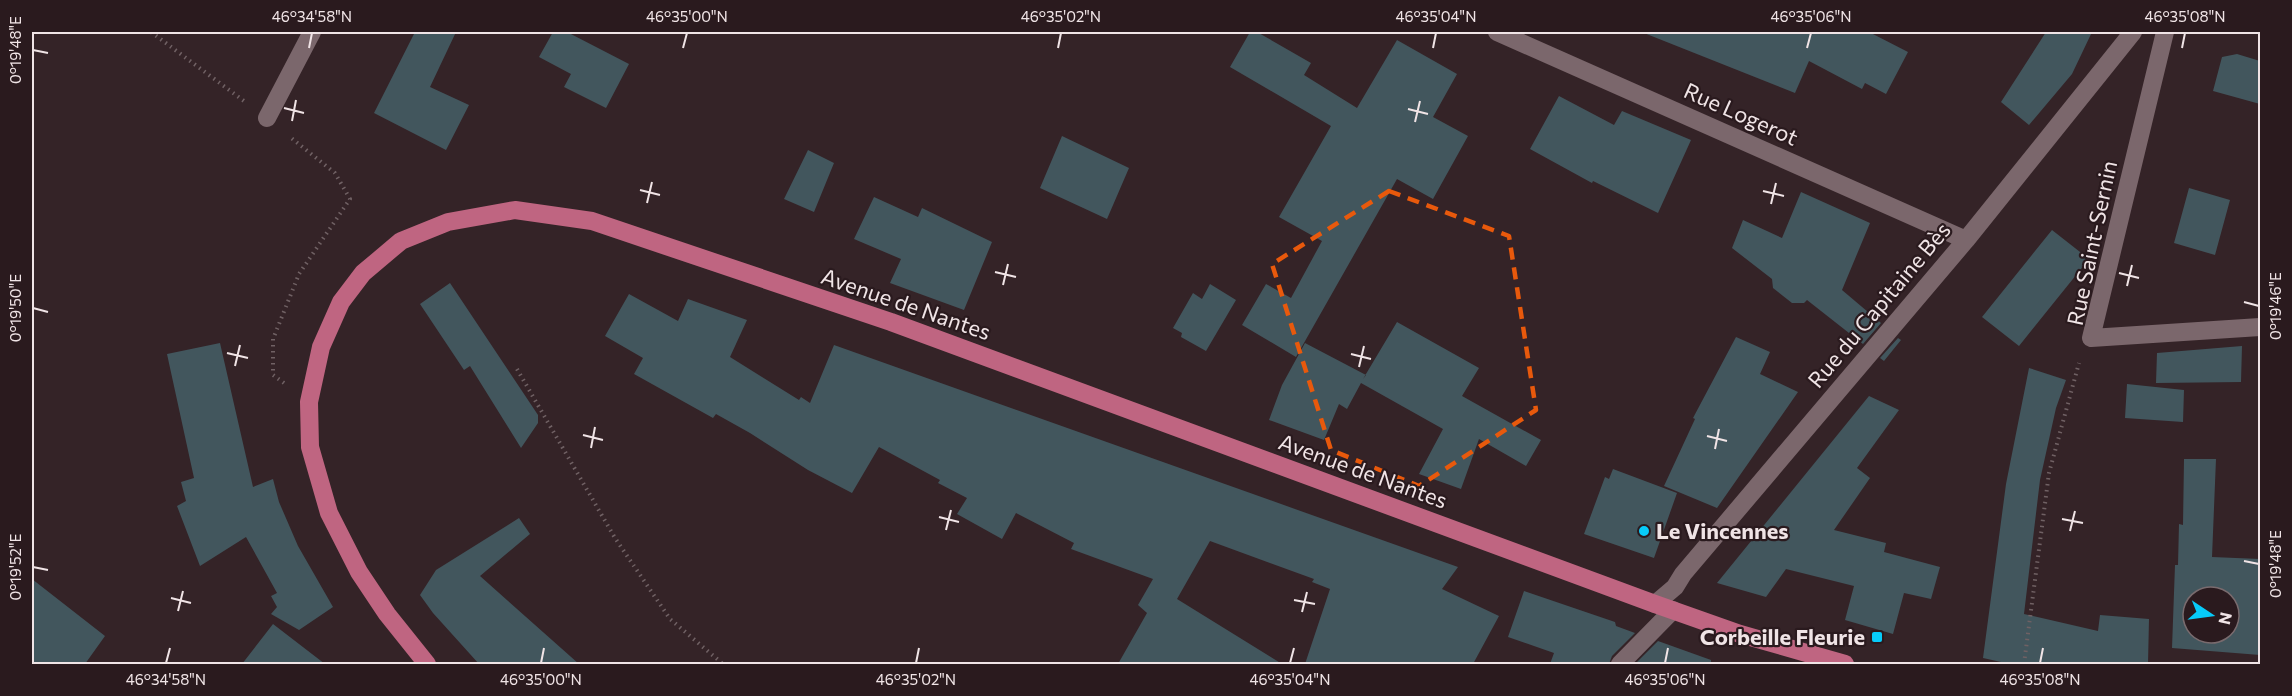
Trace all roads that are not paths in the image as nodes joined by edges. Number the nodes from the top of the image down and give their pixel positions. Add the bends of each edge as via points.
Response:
1 (312, 32) edge
2 (1497, 32) edge
3 (2133, 32) edge
4 (2165, 32) edge
5 (1525, 37) edge
6 (267, 118) road end
7 (1966, 240) junction
8 (2260, 327) edge
9 (1655, 604) junction
10 (1673, 610) junction
11 (427, 664) edge
12 (1620, 664) edge
13 (1845, 664) edge

1 - 6 street
2 - 5 street, Rue Logerot
3 - 7 street, Rue du Capitaine Bès
4 - 8 street, Rue Saint-Sernin via 2091,338
5 - 7 street, Rue Logerot
7 - 9 street, Rue du Capitaine Bès via 1675,587
9 - 10 main road, Avenue de Nantes
9 - 11 main road, Avenue de Nantes via 891,322 592,221 515,210 448,222 401,242 363,273 341,302 321,347 309,402 310,447 329,513 359,572
10 - 12 street
10 - 13 main road, Avenue de Nantes

